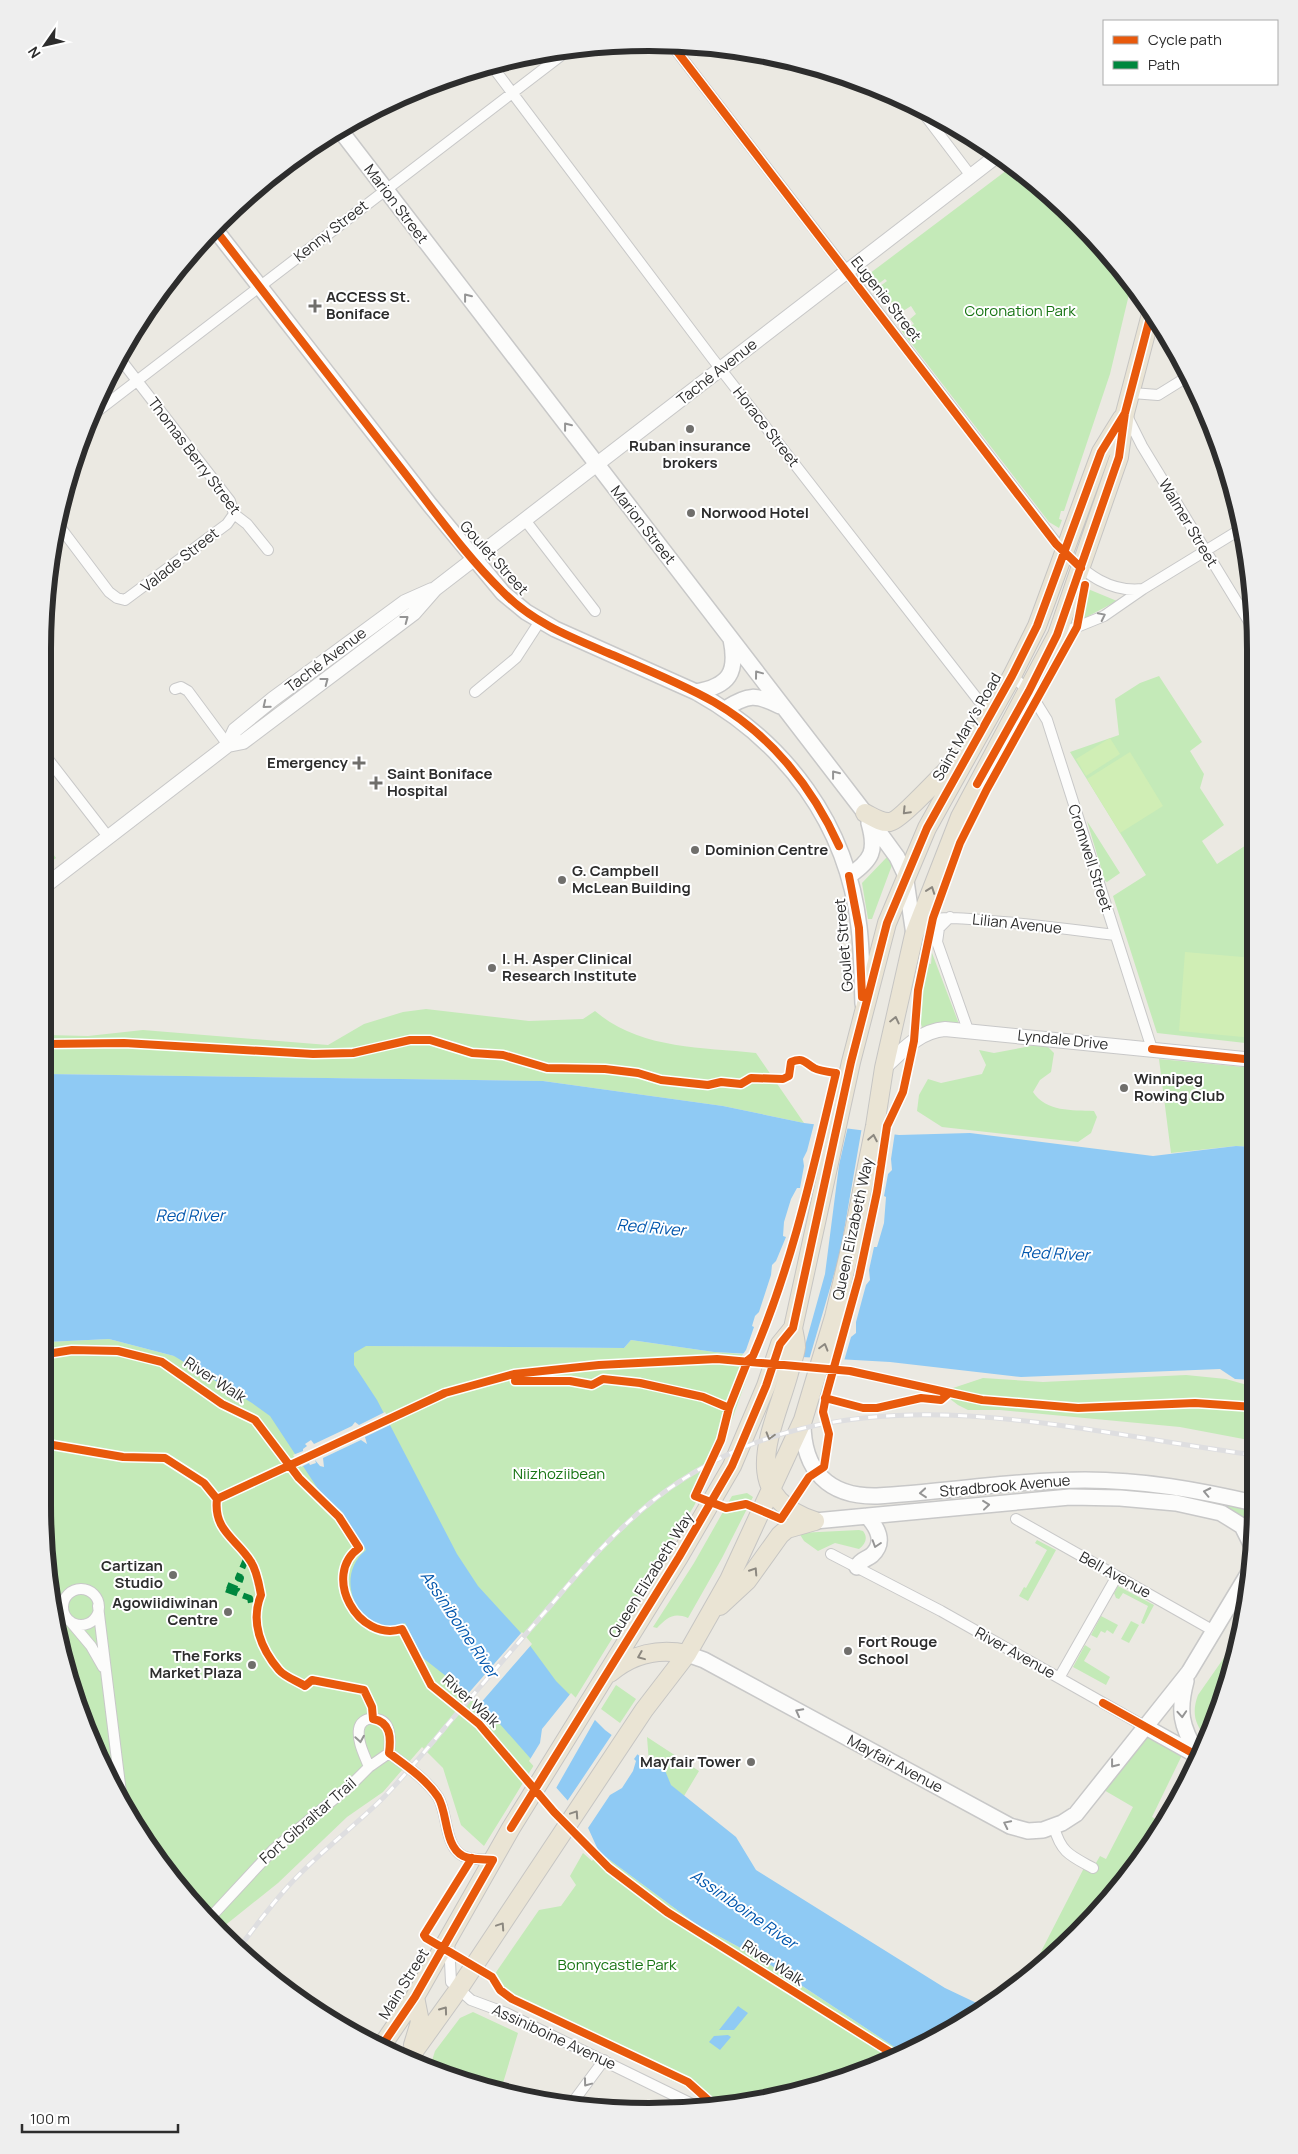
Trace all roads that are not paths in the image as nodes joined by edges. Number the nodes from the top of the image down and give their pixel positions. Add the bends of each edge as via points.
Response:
1 (678, 52) edge
2 (557, 58) edge
3 (496, 72) edge
4 (512, 93) junction
5 (930, 122) edge
6 (344, 135) edge
7 (992, 160) edge
8 (971, 176) junction
9 (385, 190) junction
10 (219, 234) edge
11 (848, 272) junction
12 (259, 286) junction
13 (1150, 323) edge
14 (124, 364) edge
15 (721, 369) junction
16 (1182, 380) edge
17 (137, 381) junction
18 (1132, 393) junction
19 (103, 407) edge
20 (1125, 413) junction
21 (596, 465) junction
22 (234, 514) junction
23 (526, 520) junction
24 (63, 531) edge
25 (1235, 533) edge
26 (268, 550) dead end
27 (1206, 550) junction
28 (1064, 554) junction
29 (474, 560) junction
30 (1080, 568) junction
31 (435, 589) junction
32 (1143, 589) junction
33 (596, 611) dead end
34 (1245, 615) edge
35 (540, 621) junction
36 (1057, 635) junction
37 (731, 638) junction
38 (333, 654) junction
39 (343, 667) junction
40 (1012, 676) junction
41 (174, 690) dead end
42 (1029, 691) junction
43 (475, 692) dead end
44 (696, 692) junction
45 (784, 708) junction
46 (725, 709) junction
47 (992, 710) junction
48 (228, 745) junction
49 (970, 749) junction
50 (51, 763) edge
51 (947, 788) junction
52 (865, 813) junction
53 (960, 817) junction
54 (109, 838) junction
55 (905, 874) junction
56 (849, 876) junction
57 (51, 882) edge
58 (950, 917) junction
59 (916, 930) junction
60 (1115, 935) junction
61 (863, 1012) junction
62 (968, 1030) junction
63 (1152, 1049) junction
64 (1247, 1059) edge
65 (852, 1062) joint
66 (884, 1068) junction
67 (793, 1328) junction
68 (802, 1420) junction
69 (771, 1489) junction
70 (1247, 1502) edge
71 (867, 1516) junction
72 (1016, 1519) dead end
73 (815, 1521) junction
74 (1246, 1531) edge
75 (831, 1554) dead end
76 (857, 1567) junction
77 (1116, 1576) junction
78 (1241, 1587) edge
79 (98, 1606) junction
80 (67, 1618) junction
81 (707, 1618) junction
82 (1214, 1631) junction
83 (687, 1654) junction
84 (1189, 1672) junction
85 (108, 1676) junction
86 (1059, 1678) junction
87 (602, 1680) junction
88 (1144, 1726) junction
89 (1194, 1749) edge
90 (1193, 1752) edge
91 (389, 1754) junction
92 (369, 1767) junction
93 (120, 1782) edge
94 (1054, 1827) junction
95 (511, 1828) joint
96 (493, 1860) junction
97 (1093, 1868) dead end
98 (213, 1914) edge
99 (449, 1937) junction
100 (458, 1990) junction
101 (415, 1997) junction
102 (385, 2041) edge
103 (411, 2053) edge
104 (412, 2054) edge
105 (604, 2060) junction
106 (576, 2098) edge
107 (686, 2101) edge

1 - 11 street, Eugenie Street
2 - 4 street, Kenny Street
3 - 4 street, Horace Street
4 - 9 street, Kenny Street
4 - 15 street, Horace Street
5 - 8 street
6 - 9 main road, Marion Street
7 - 8 street, Taché Avenue
8 - 11 street, Taché Avenue
9 - 12 street, Kenny Street
21 -> 9 main road, Marion Street
10 - 12 main road, Goulet Street
11 - 15 street, Taché Avenue
11 - 28 street, Eugenie Street
12 - 17 street, Kenny Street
12 - 29 main road, Goulet Street
13 - 18 highway, Saint Mary's Road
14 - 17 street, Thomas Berry Street
15 - 21 street, Taché Avenue
15 - 47 street, Horace Street via 979,701
16 - 18 street via 1158,395
17 - 19 street, Kenny Street
17 - 22 street, Thomas Berry Street via 230,501
18 - 20 highway, Saint Mary's Road
20 - 27 street, Walmer Street
20 - 28 highway, Saint Mary's Road via 1101,452
20 - 30 highway, Saint Mary's Road via 1119,457
21 - 23 street, Taché Avenue
21 - 37 main road, Marion Street
22 - 24 street, Valade Street via 227,524 132,596 121,600 109,592
22 - 26 street, Thomas Berry Street via 247,524
23 - 29 street, Taché Avenue
23 - 33 street
25 - 27 street
27 - 32 street
27 - 34 street, Walmer Street
28 - 30 street, Eugenie Street
28 - 40 highway, Saint Mary's Road via 1037,626
29 - 31 street, Taché Avenue
29 - 35 main road, Goulet Street via 503,593
30 - 32 street, Eugenie Street via 1115,588 1127,591
30 - 36 highway, Saint Mary's Road
31 - 38 street, Taché Avenue via 405,602
39 -> 31 street, Taché Avenue via 414,613
36 -> 32 street via 1104,616
35 - 43 street via 516,658
35 - 44 main road, Goulet Street
36 - 42 highway, Saint Mary's Road
37 - 44 main road via 734,654 728,677 713,689
45 -> 37 main road, Marion Street
38 - 39 street
38 -> 48 street, Taché Avenue via 235,730
48 -> 39 street, Taché Avenue via 243,742
40 - 42 street, Cromwell Street
40 - 47 highway, Saint Mary's Road
41 - 48 street via 181,687 188,691
42 - 53 highway
42 - 60 street, Cromwell Street via 1047,720
44 - 46 main road, Goulet Street
45 - 46 main road via 752,696
52 -> 45 main road, Marion Street
46 - 56 main road, Goulet Street via 766,742 804,784 833,833
47 - 49 highway, Saint Mary's Road
48 - 54 street, Taché Avenue
49 - 51 highway, Saint Mary's Road
49 -> 52 highway via 938,777 901,817 884,822
50 - 54 street
51 - 53 highway
51 - 55 highway, Saint Mary's Road
52 - 55 main road, Marion Street via 897,857
52 - 56 main road via 873,838 872,850 865,864
59 -> 53 highway
54 - 57 street, Taché Avenue
55 - 59 main road, Marion Street
55 - 61 highway, Saint Mary's Road via 880,946
56 - 61 main road, Goulet Street via 859,928
58 - 59 street, Lilian Avenue via 933,918
58 - 60 street, Lilian Avenue
58 - 62 street via 938,931 937,942
66 -> 59 highway
60 - 63 street, Cromwell Street
61 - 65 highway, Saint Mary's Road
62 - 63 street, Lyndale Drive
62 - 66 street, Lyndale Drive via 940,1029 924,1034
63 - 64 street, Lyndale Drive
65 - 67 highway, Queen Elizabeth Way
68 -> 66 highway, Queen Elizabeth Way via 834,1317 852,1241
67 -> 69 highway via 796,1348 765,1458 765,1472
67 - 87 highway, Queen Elizabeth Way via 780,1344 732,1466
68 - 69 highway, Queen Elizabeth Way
70 -> 68 main road, Stradbrook Avenue via 1183,1488 1088,1480 854,1495 827,1483 811,1464 804,1446
69 - 73 highway via 788,1510
69 - 81 highway, Queen Elizabeth Way via 729,1580
71 - 73 main road, Stradbrook Avenue
71 -> 74 main road, Stradbrook Avenue via 1070,1497 1140,1499 1201,1508 1228,1516
71 -> 76 main road via 878,1530 879,1544
72 - 77 street, Bell Avenue
81 -> 73 highway via 747,1581 780,1535 787,1529
75 - 76 street, River Avenue
76 - 86 street, River Avenue
77 - 82 street, Bell Avenue
77 - 86 street
78 - 82 main road
79 - 80 street via 96,1616 87,1623 76,1624
79 - 80 street via 90,1592 74,1590 64,1603
79 - 85 street
80 - 85 street via 98,1655
81 - 83 highway, Queen Elizabeth Way
82 - 84 main road
83 -> 87 highway via 669,1650 648,1653 616,1668
94 -> 83 main road, Mayfair Avenue via 1028,1832 1010,1826 704,1660
100 -> 83 highway, Queen Elizabeth Way via 644,1710
84 - 88 main road
84 -> 89 main road via 1181,1699 1182,1720
85 - 93 street
86 - 88 street, River Avenue
87 - 95 highway, Queen Elizabeth Way
88 - 90 main road, River Avenue
88 -> 94 main road via 1082,1808
91 - 92 street, Fort Gibraltar Trail
91 -> 92 street, Fort Gibraltar Trail via 388,1732 384,1723 373,1719 364,1722 359,1728 360,1743
91 - 96 street via 434,1792 458,1852 467,1857
92 - 98 street, Fort Gibraltar Trail via 274,1848
94 - 97 street via 1062,1848
95 - 96 highway, Main Street
96 - 99 highway, Main Street
99 - 100 street via 451,1982
99 - 101 highway, Main Street
104 -> 100 highway
100 - 105 street, Assiniboine Avenue via 471,2000 506,2013
101 - 102 highway, Main Street
101 - 103 highway via 420,2022
105 -> 106 street
105 - 107 street, Assiniboine Avenue

